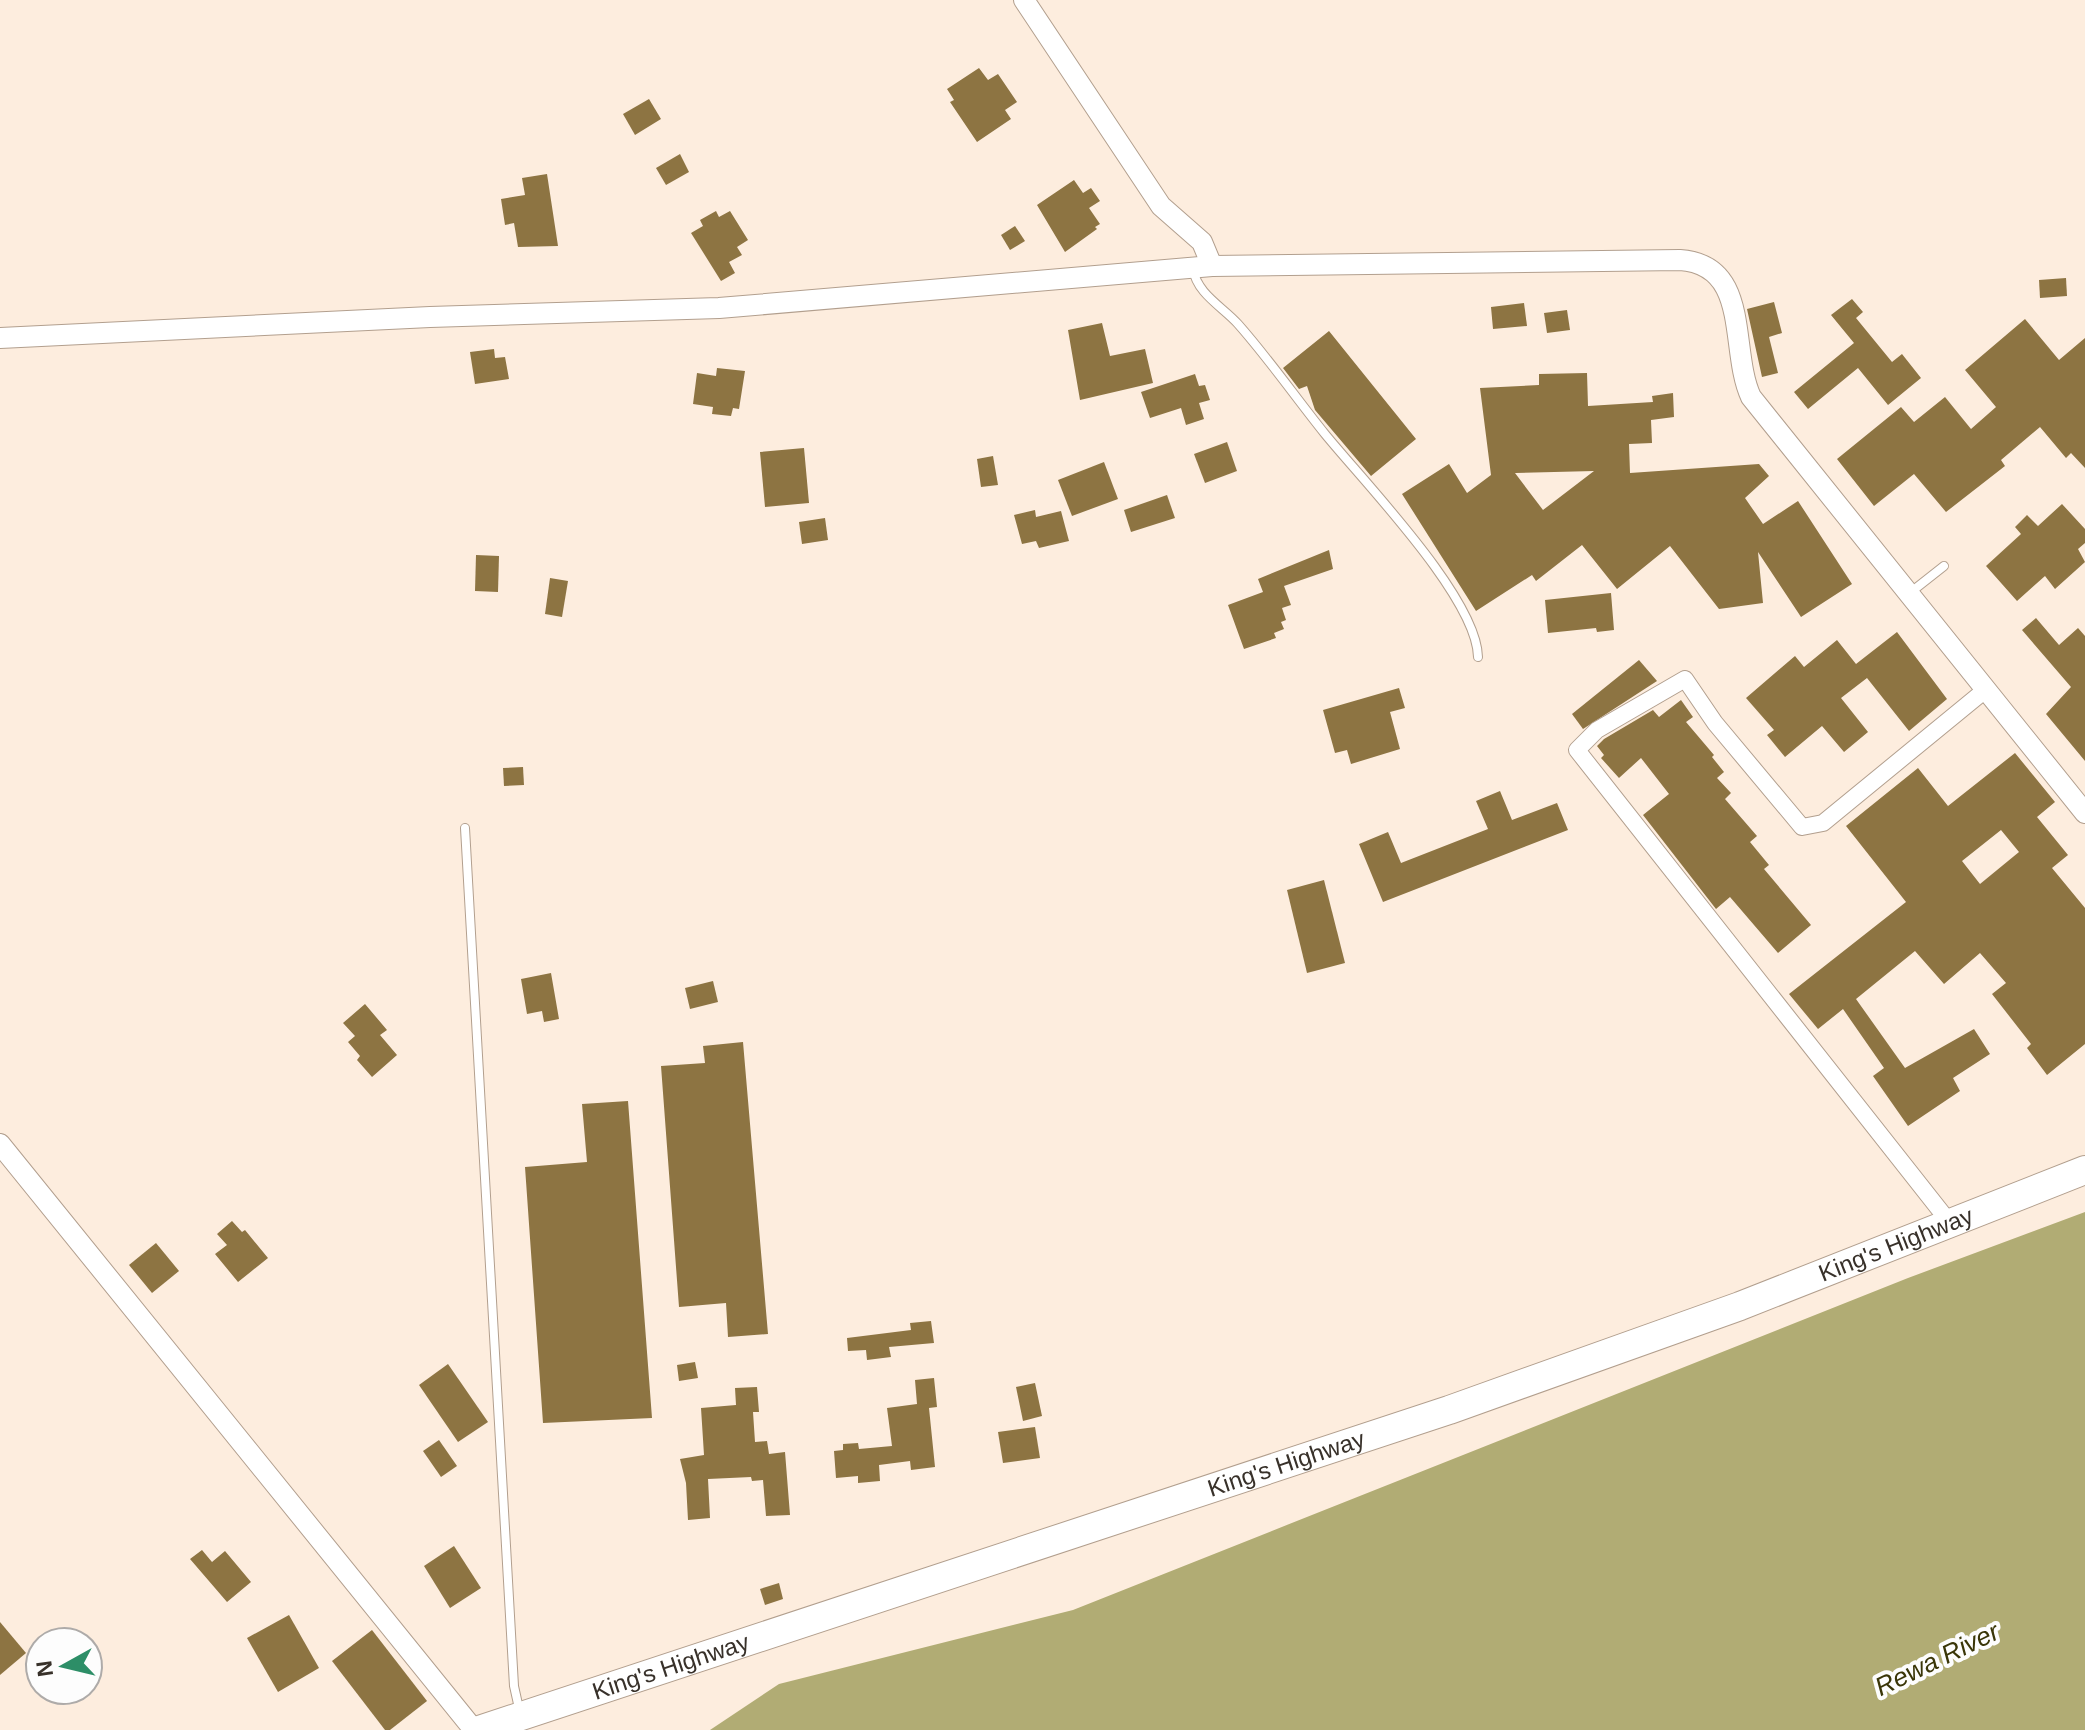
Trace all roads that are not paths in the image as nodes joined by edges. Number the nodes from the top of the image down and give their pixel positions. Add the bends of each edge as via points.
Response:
1 (1024, 0) edge
2 (1203, 267) junction
3 (0, 338) edge
4 (1944, 566) dead end
5 (1908, 595) junction
6 (1478, 657) dead end
7 (1984, 691) junction
8 (2085, 813) edge
9 (465, 828) dead end
10 (0, 1144) edge
11 (2085, 1170) edge
12 (1950, 1223) junction
13 (521, 1717) junction
14 (476, 1730) edge

1 - 2 street via 1161,206 1202,242
2 - 3 street via 719,308
2 - 5 street via 1680,260 1709,267 1722,277 1730,297 1742,379 1751,397
2 - 6 lane via 1196,281 1202,290 1237,322 1394,513 1467,615
4 - 5 lane
5 - 7 street
7 - 8 street
7 - 12 street via 1811,828 1802,827 1724,735 1685,679 1597,730 1577,750
9 - 13 lane via 513,1670
10 - 14 street
11 - 12 highway, King's Highway
12 - 13 highway, King's Highway via 1740,1306 1449,1410
13 - 14 highway, King's Highway

